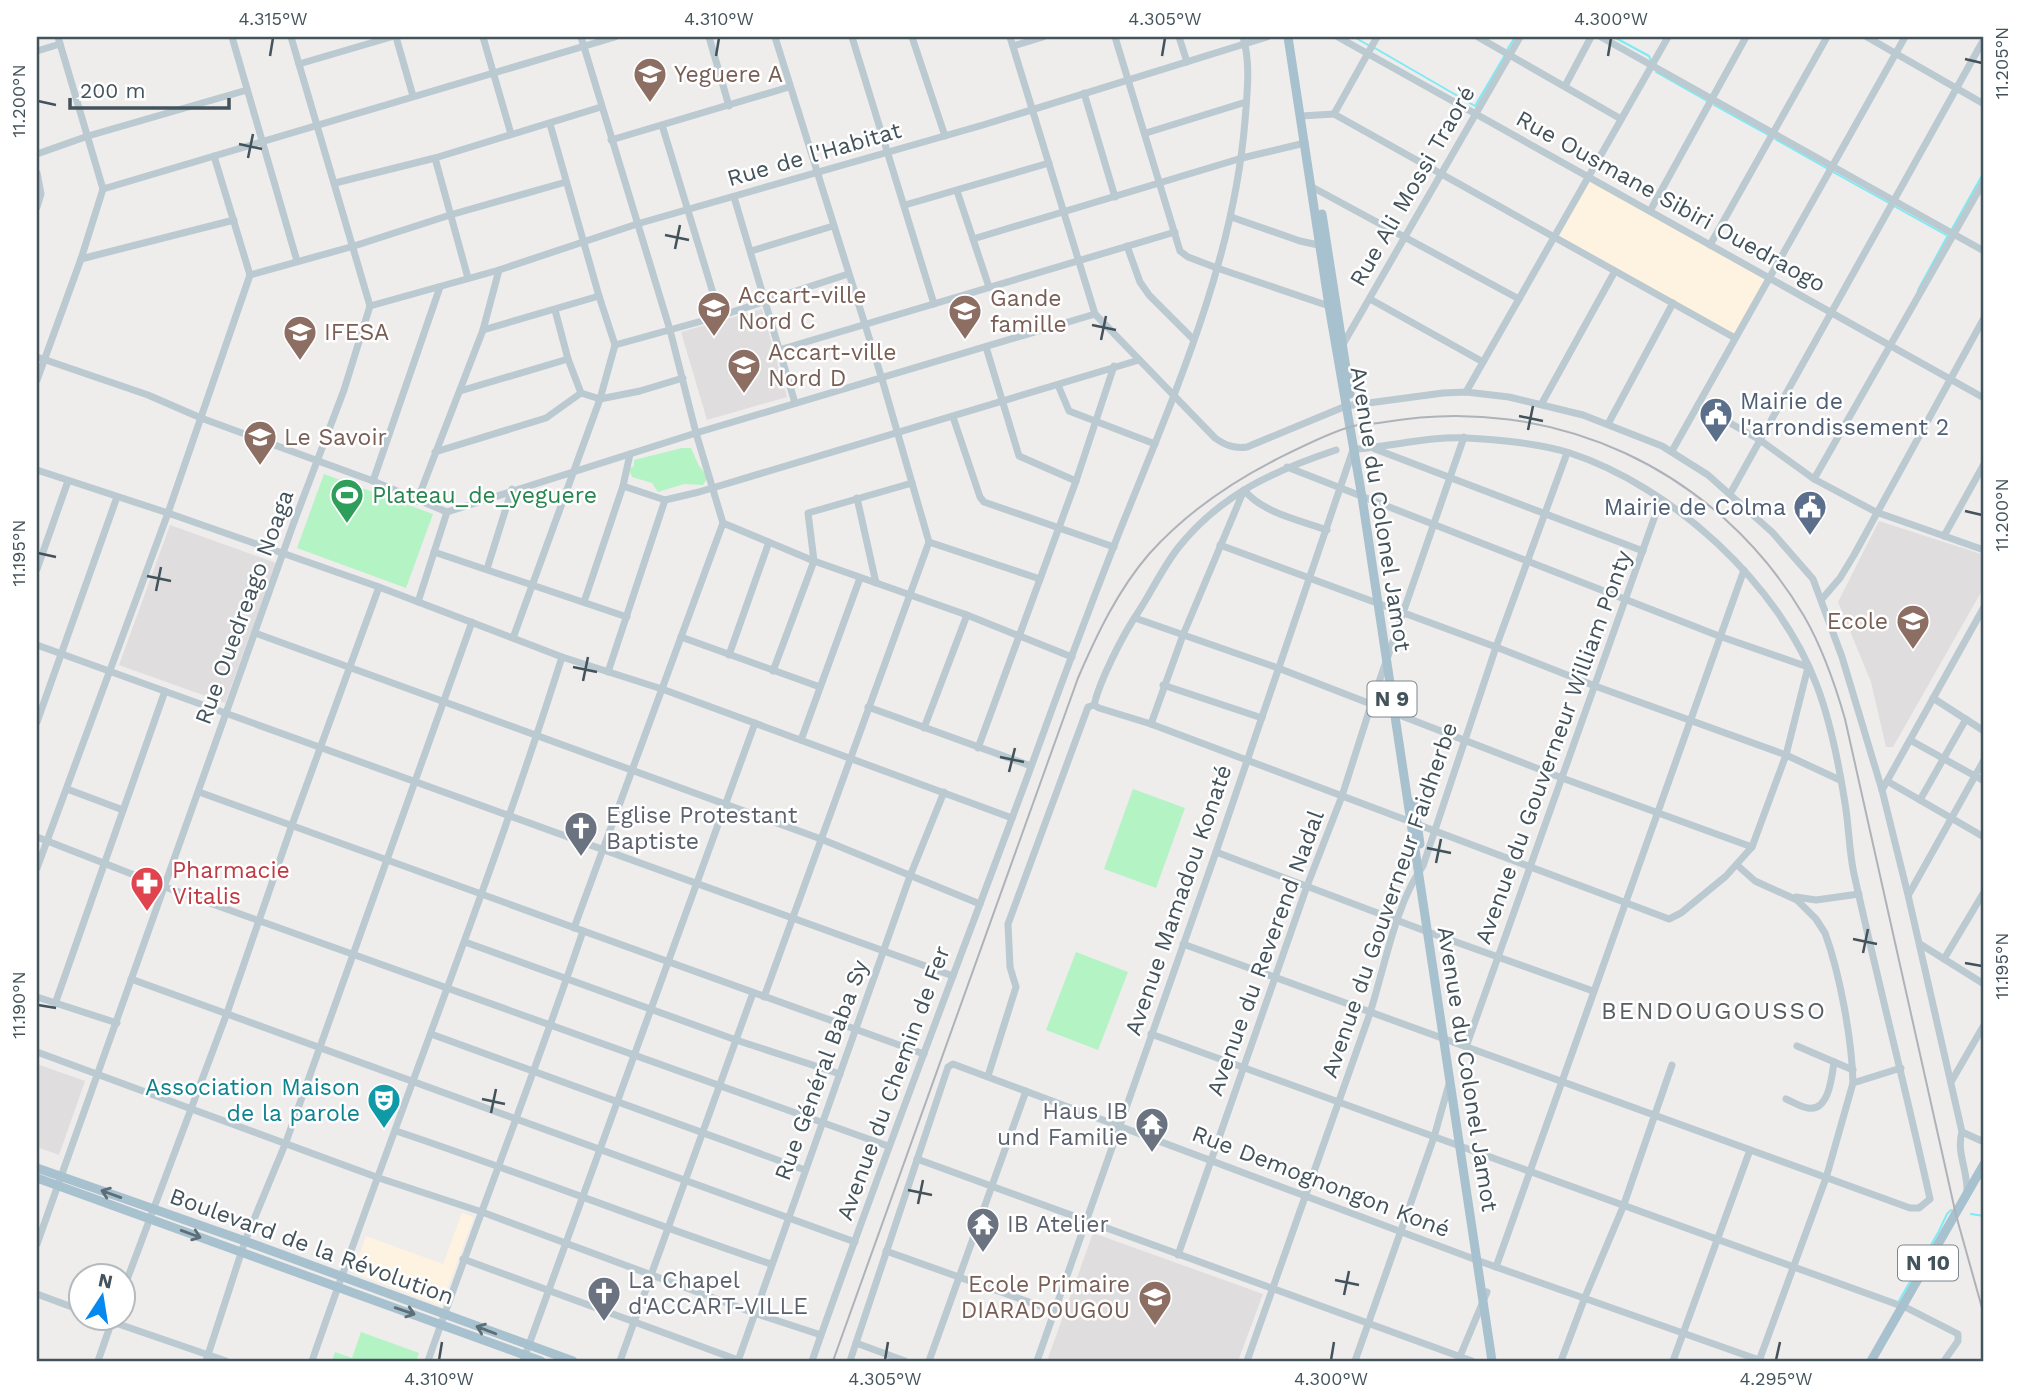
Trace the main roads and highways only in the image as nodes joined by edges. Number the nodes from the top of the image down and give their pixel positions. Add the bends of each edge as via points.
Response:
1 (1288, 37) edge
2 (1294, 37) edge
3 (1304, 116) junction
4 (1315, 188) junction
5 (1323, 246) junction
6 (1339, 349) junction
7 (1448, 1040) junction
8 (1463, 1147) junction
9 (1984, 1164) edge
10 (37, 1168) edge
11 (1984, 1175) edge
12 (37, 1178) edge
13 (59, 1181) junction
14 (1480, 1261) junction
15 (1905, 1307) junction
16 (526, 1354) edge
17 (541, 1361) edge
18 (573, 1361) edge
19 (1494, 1361) edge
20 (1871, 1361) edge
21 (1877, 1361) edge

1 - 3 main road, Avenue du Colonel Jamot / N 9
2 - 3 main road, Avenue du Colonel Jamot / N 9
3 - 4 main road, Avenue du Colonel Jamot / N 9
3 - 4 main road, Avenue du Colonel Jamot / N 9
4 - 5 main road, Avenue du Colonel Jamot / N 9
5 - 6 main road, Avenue du Colonel Jamot / N 9
5 - 6 main road, Avenue du Colonel Jamot / N 9
6 - 7 main road, Avenue du Colonel Jamot / N 9
7 - 8 main road, Avenue du Colonel Jamot / N 9
7 - 8 main road, Avenue du Colonel Jamot / N 9
8 - 14 main road, Avenue du Colonel Jamot / N 9
9 - 15 main road, N 10
10 - 13 main road, Boulevard de la Révolution
11 - 15 main road, N 10
12 - 13 main road, Boulevard de la Révolution
13 -> 16 main road, Boulevard de la Révolution via 150,1220
16 -> 13 main road, Boulevard de la Révolution via 444,1314 245,1241
14 - 19 main road, Avenue du Colonel Jamot / N 9
14 - 19 main road, Avenue du Colonel Jamot / N 9
15 - 20 main road, N 10
15 - 21 main road, N 10
16 - 17 main road, Boulevard de la Révolution
16 - 18 main road, Boulevard de la Révolution

